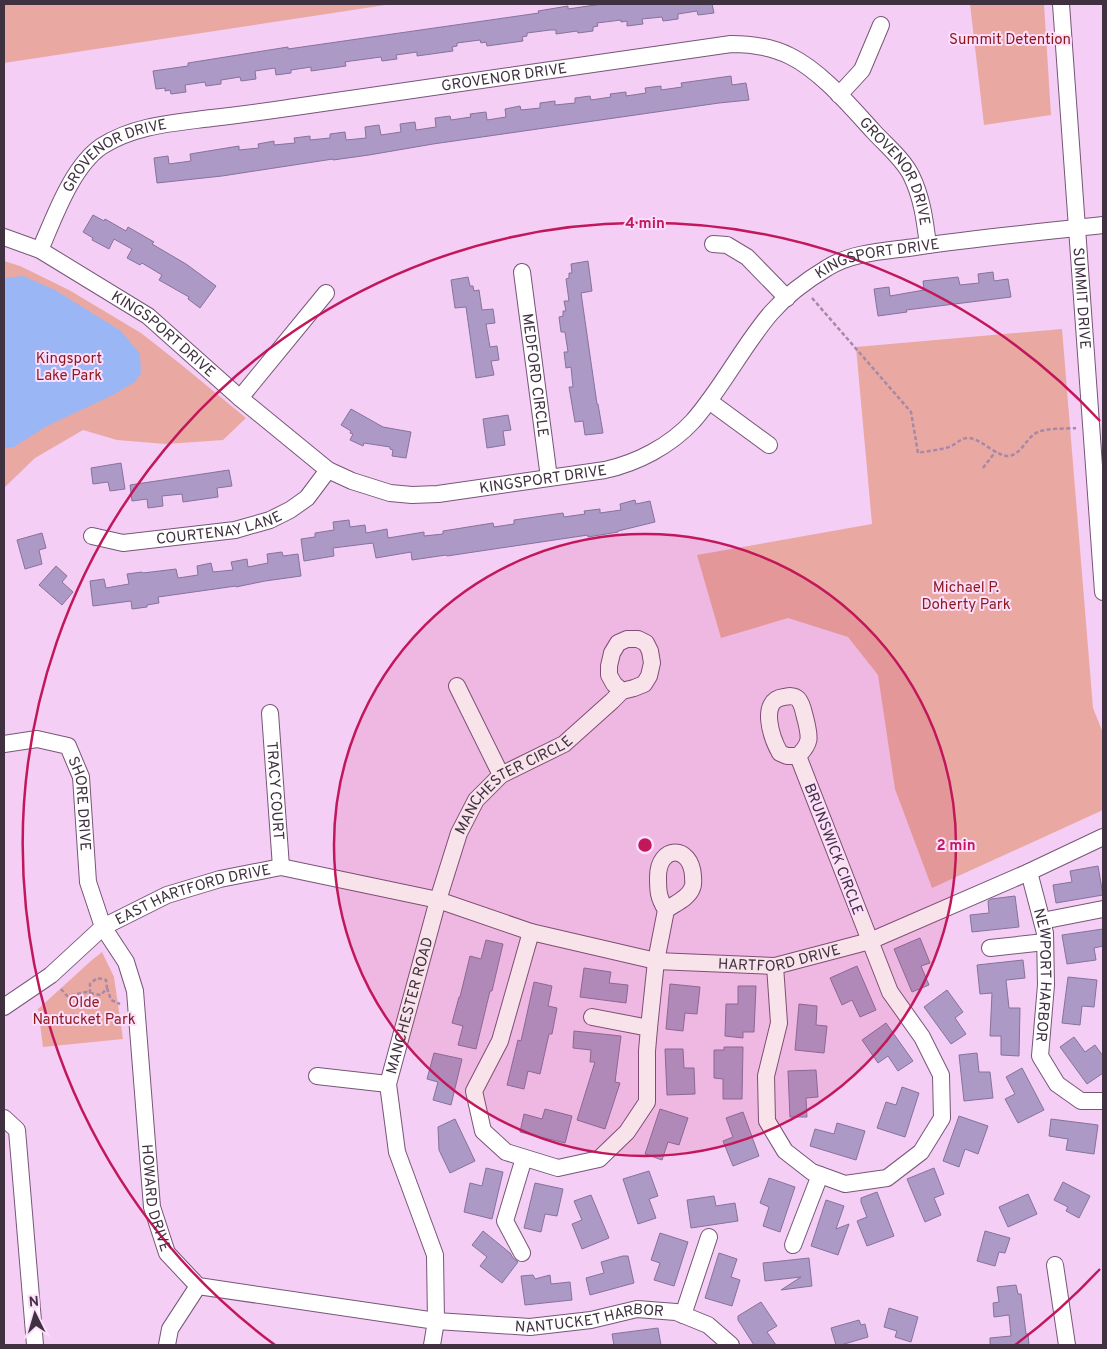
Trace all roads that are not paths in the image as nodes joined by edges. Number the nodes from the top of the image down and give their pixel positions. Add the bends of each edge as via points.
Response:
1 (1061, 4) edge
2 (881, 25) dead end
3 (839, 95) junction
4 (1103, 225) edge
5 (1076, 228) junction
6 (4, 238) edge
7 (713, 244) dead end
8 (928, 245) junction
9 (40, 250) junction
10 (522, 272) dead end
11 (326, 293) dead end
12 (786, 298) junction
13 (240, 398) junction
14 (708, 401) junction
15 (769, 445) dead end
16 (328, 470) junction
17 (549, 478) junction
18 (92, 536) dead end
19 (1103, 592) edge
20 (458, 686) dead end
21 (622, 691) dead end
22 (270, 713) dead end
23 (4, 744) edge
24 (798, 756) dead end
25 (501, 775) junction
26 (1103, 836) edge
27 (281, 867) junction
28 (1029, 872) junction
29 (438, 900) junction
30 (1103, 909) edge
31 (666, 910) dead end
32 (1042, 921) junction
33 (103, 927) junction
34 (531, 932) junction
35 (870, 941) junction
36 (1045, 942) junction
37 (990, 948) dead end
38 (656, 961) junction
39 (775, 966) junction
40 (4, 1007) edge
41 (592, 1017) dead end
42 (650, 1028) junction
43 (317, 1076) dead end
44 (388, 1084) junction
45 (1103, 1101) edge
46 (4, 1118) edge
47 (524, 1158) junction
48 (820, 1175) junction
49 (709, 1236) dead end
50 (793, 1245) dead end
51 (522, 1253) dead end
52 (1054, 1265) dead end
53 (198, 1286) junction
54 (683, 1315) junction
55 (436, 1321) junction
56 (35, 1345) edge
57 (167, 1345) edge
58 (432, 1345) edge
59 (731, 1345) edge
60 (1067, 1345) edge

1 - 5 street, SUMMIT DRIVE
2 - 3 street via 862,70
3 - 8 street, GROVENOR DRIVE via 910,172 921,199
3 - 9 street, GROVENOR DRIVE via 790,56 761,47 731,44 163,124 125,134 99,148 84,163 71,181
4 - 5 street, KINGSPORT DRIVE
5 - 8 street, KINGSPORT DRIVE
5 - 19 street, SUMMIT DRIVE
6 - 9 street, KINGSPORT DRIVE
7 - 12 street via 727,245 747,258
8 - 12 street, KINGSPORT DRIVE via 849,258 828,267
9 - 13 street, KINGSPORT DRIVE via 148,316
10 - 17 street, MEDFORD CIRCLE
11 - 13 street
12 - 14 street, KINGSPORT DRIVE via 770,314
13 - 16 street, KINGSPORT DRIVE
14 - 15 street
14 - 17 street, KINGSPORT DRIVE via 692,422 671,441 643,457 605,470
16 - 17 street, KINGSPORT DRIVE via 390,493 412,494 438,494
16 - 18 street, COURTENAY LANE via 307,498 285,513 261,523 235,530 123,543
20 - 25 street
21 - 25 street, MANCHESTER CIRCLE via 564,744
22 - 27 street, TRACY COURT
23 - 33 street, SHORE DRIVE via 37,739 68,746 81,777 88,882
24 - 35 street, BRUNSWICK CIRCLE
25 - 29 street, MANCHESTER CIRCLE via 476,800 459,833
26 - 28 street, HARTFORD DRIVE
27 - 29 street, EAST HARTFORD DRIVE
27 - 33 street, EAST HARTFORD DRIVE via 220,879 167,895
28 - 32 street, NEWPORT HARBOR
28 - 35 street, HARTFORD DRIVE
29 - 34 street, HARTFORD DRIVE
29 - 44 street, MANCHESTER ROAD
30 - 32 street
31 - 38 street
32 - 36 street, NEWPORT HARBOR
33 - 40 street, EAST HARTFORD DRIVE via 51,975
33 - 53 street, HOWARD DRIVE via 126,962 135,991 152,1207 167,1253
34 - 38 street, HARTFORD DRIVE
34 - 47 street via 500,1041 474,1091 483,1131 506,1152
35 - 39 street, HARTFORD DRIVE
35 - 48 street, BRUNSWICK CIRCLE via 890,992 922,1037 941,1075 942,1118 921,1152 888,1178 845,1184
36 - 37 street
36 - 45 street, NEWPORT HARBOR via 1046,985 1040,1056 1057,1084 1081,1101
38 - 39 street, HARTFORD DRIVE
38 - 42 street
39 - 48 street, BRUNSWICK CIRCLE via 779,1023 766,1076 767,1121 785,1151
41 - 42 street
42 - 47 street via 647,1102 627,1132 599,1159 558,1168
43 - 44 street
44 - 55 street, MANCHESTER ROAD via 397,1152 435,1255
46 - 56 street via 16,1130
47 - 51 street via 504,1222
48 - 50 street
49 - 54 street
52 - 60 street
53 - 55 street
53 - 57 street via 170,1329
54 - 55 street, NANTUCKET HARBOR via 637,1309 591,1320 530,1327
54 - 59 street, NANTUCKET HARBOR via 708,1325
55 - 58 street, MANCHESTER ROAD

